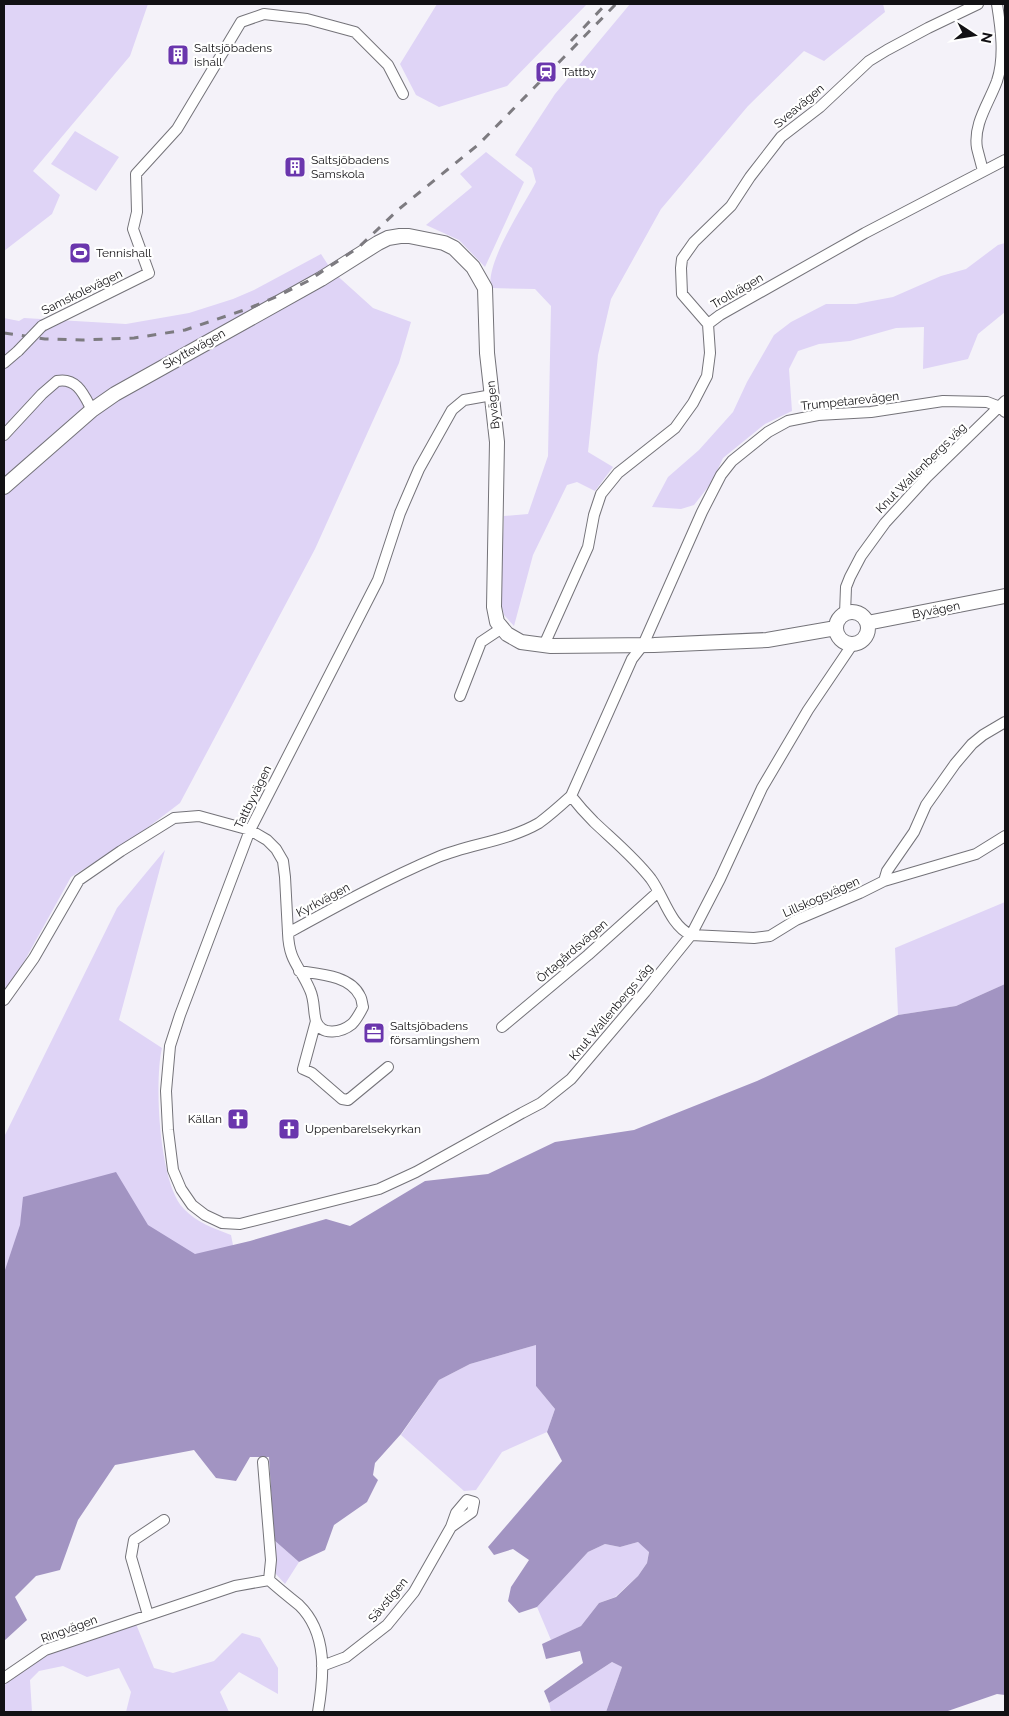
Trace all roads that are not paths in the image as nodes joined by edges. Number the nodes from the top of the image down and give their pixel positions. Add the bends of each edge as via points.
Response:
1 (978, 4) edge
2 (997, 4) edge
3 (403, 94) dead end
4 (1005, 160) edge
5 (984, 171) junction
6 (400, 236) joint
7 (708, 324) junction
8 (4, 362) edge
9 (492, 395) junction
10 (1003, 407) edge
11 (92, 410) junction
12 (4, 435) edge
13 (4, 487) edge
14 (1005, 596) edge
15 (845, 614) junction
16 (867, 623) junction
17 (502, 628) junction
18 (836, 628) junction
19 (643, 645) junction
20 (852, 645) junction
21 (544, 646) junction
22 (460, 696) dead end
23 (1005, 722) edge
24 (571, 796) junction
25 (250, 830) junction
26 (1005, 836) edge
27 (884, 881) junction
28 (658, 892) junction
29 (288, 933) junction
30 (691, 935) junction
31 (299, 971) junction
32 (4, 1000) edge
33 (316, 1021) junction
34 (502, 1028) dead end
35 (388, 1067) dead end
36 (240, 1224) joint
37 (263, 1462) dead end
38 (164, 1520) dead end
39 (451, 1527) dead end
40 (269, 1580) junction
41 (148, 1615) junction
42 (322, 1666) junction
43 (4, 1678) edge
44 (318, 1712) edge

1 - 7 street, Sveavägen via 911,36 868,62 781,137 731,206 694,242 682,259 682,294
2 - 5 street via 1000,62 997,81 979,125 977,146
3 - 8 street, Samskolevägen, bridge via 388,65 355,32 307,19 264,14 241,22 177,129 136,174 137,212 133,229 149,273 42,326
4 - 5 street, Trollvägen
5 - 7 street, Trollvägen via 865,233 720,314
6 - 9 street, Byvägen via 444,243 454,248 473,267 485,288
6 - 11 street, Skyttevägen via 378,243 321,280 132,383
7 - 21 street, Trollvägen via 710,353 707,376 675,428 618,473 601,494 588,547
9 - 17 street, Byvägen via 497,442 494,608
9 - 25 street, Tattbyvägen via 464,400 452,410 442,427 400,513 378,580
10 - 15 street, Knut Wallenbergs väg via 927,477 885,523 860,556 850,576 846,587
10 - 19 street, Trumpetarevägen via 987,402 943,401 788,420 768,432 721,475
11 - 12 street via 77,386 70,381 57,381
11 - 13 street, Skyttevägen
14 - 16 street, Byvägen
15 - 16 street via 859,614
15 - 18 street via 838,620
16 - 20 street via 864,639
17 - 21 street via 521,642
17 - 22 street via 481,642
18 - 19 street via 767,640
18 - 20 street via 842,641
19 - 21 street
19 - 24 street, Kyrkvägen via 632,659
20 - 30 street, Knut Wallenbergs väg via 808,710 762,788
23 - 27 street via 972,744 954,764 926,805 914,832 887,871
24 - 28 street via 628,854
24 - 29 street, Kyrkvägen via 538,823 438,857
25 - 29 street, Kyrkvägen via 276,848 283,860
25 - 32 street, Kyrkvägen via 199,816 174,818 79,880 34,958
25 - 36 street, Tattbyvägen via 180,1014 170,1046 166,1091 173,1170 181,1188 192,1205 205,1215 222,1224
26 - 27 street, Lillskogsvägen via 976,854
27 - 30 street, Lillskogsvägen via 796,920 770,936
28 - 30 street via 683,931
28 - 34 street, Örtagårdsvägen
29 - 31 street via 288,945
30 - 36 street, Knut Wallenbergs väg via 571,1079 541,1102 416,1172 379,1189
31 - 33 street via 311,993
31 - 33 street via 340,980 360,995 363,1008 353,1023 331,1032 322,1029
33 - 35 street via 303,1069 319,1078 342,1099 348,1100
37 - 40 street via 271,1560
38 - 41 street via 134,1540 131,1557
39 - 42 street, Sävstigen via 414,1592 387,1625 346,1657
40 - 41 street, Ringvägen via 235,1586
40 - 42 street via 310,1618 318,1635
41 - 43 street, Ringvägen via 45,1650
42 - 44 street

